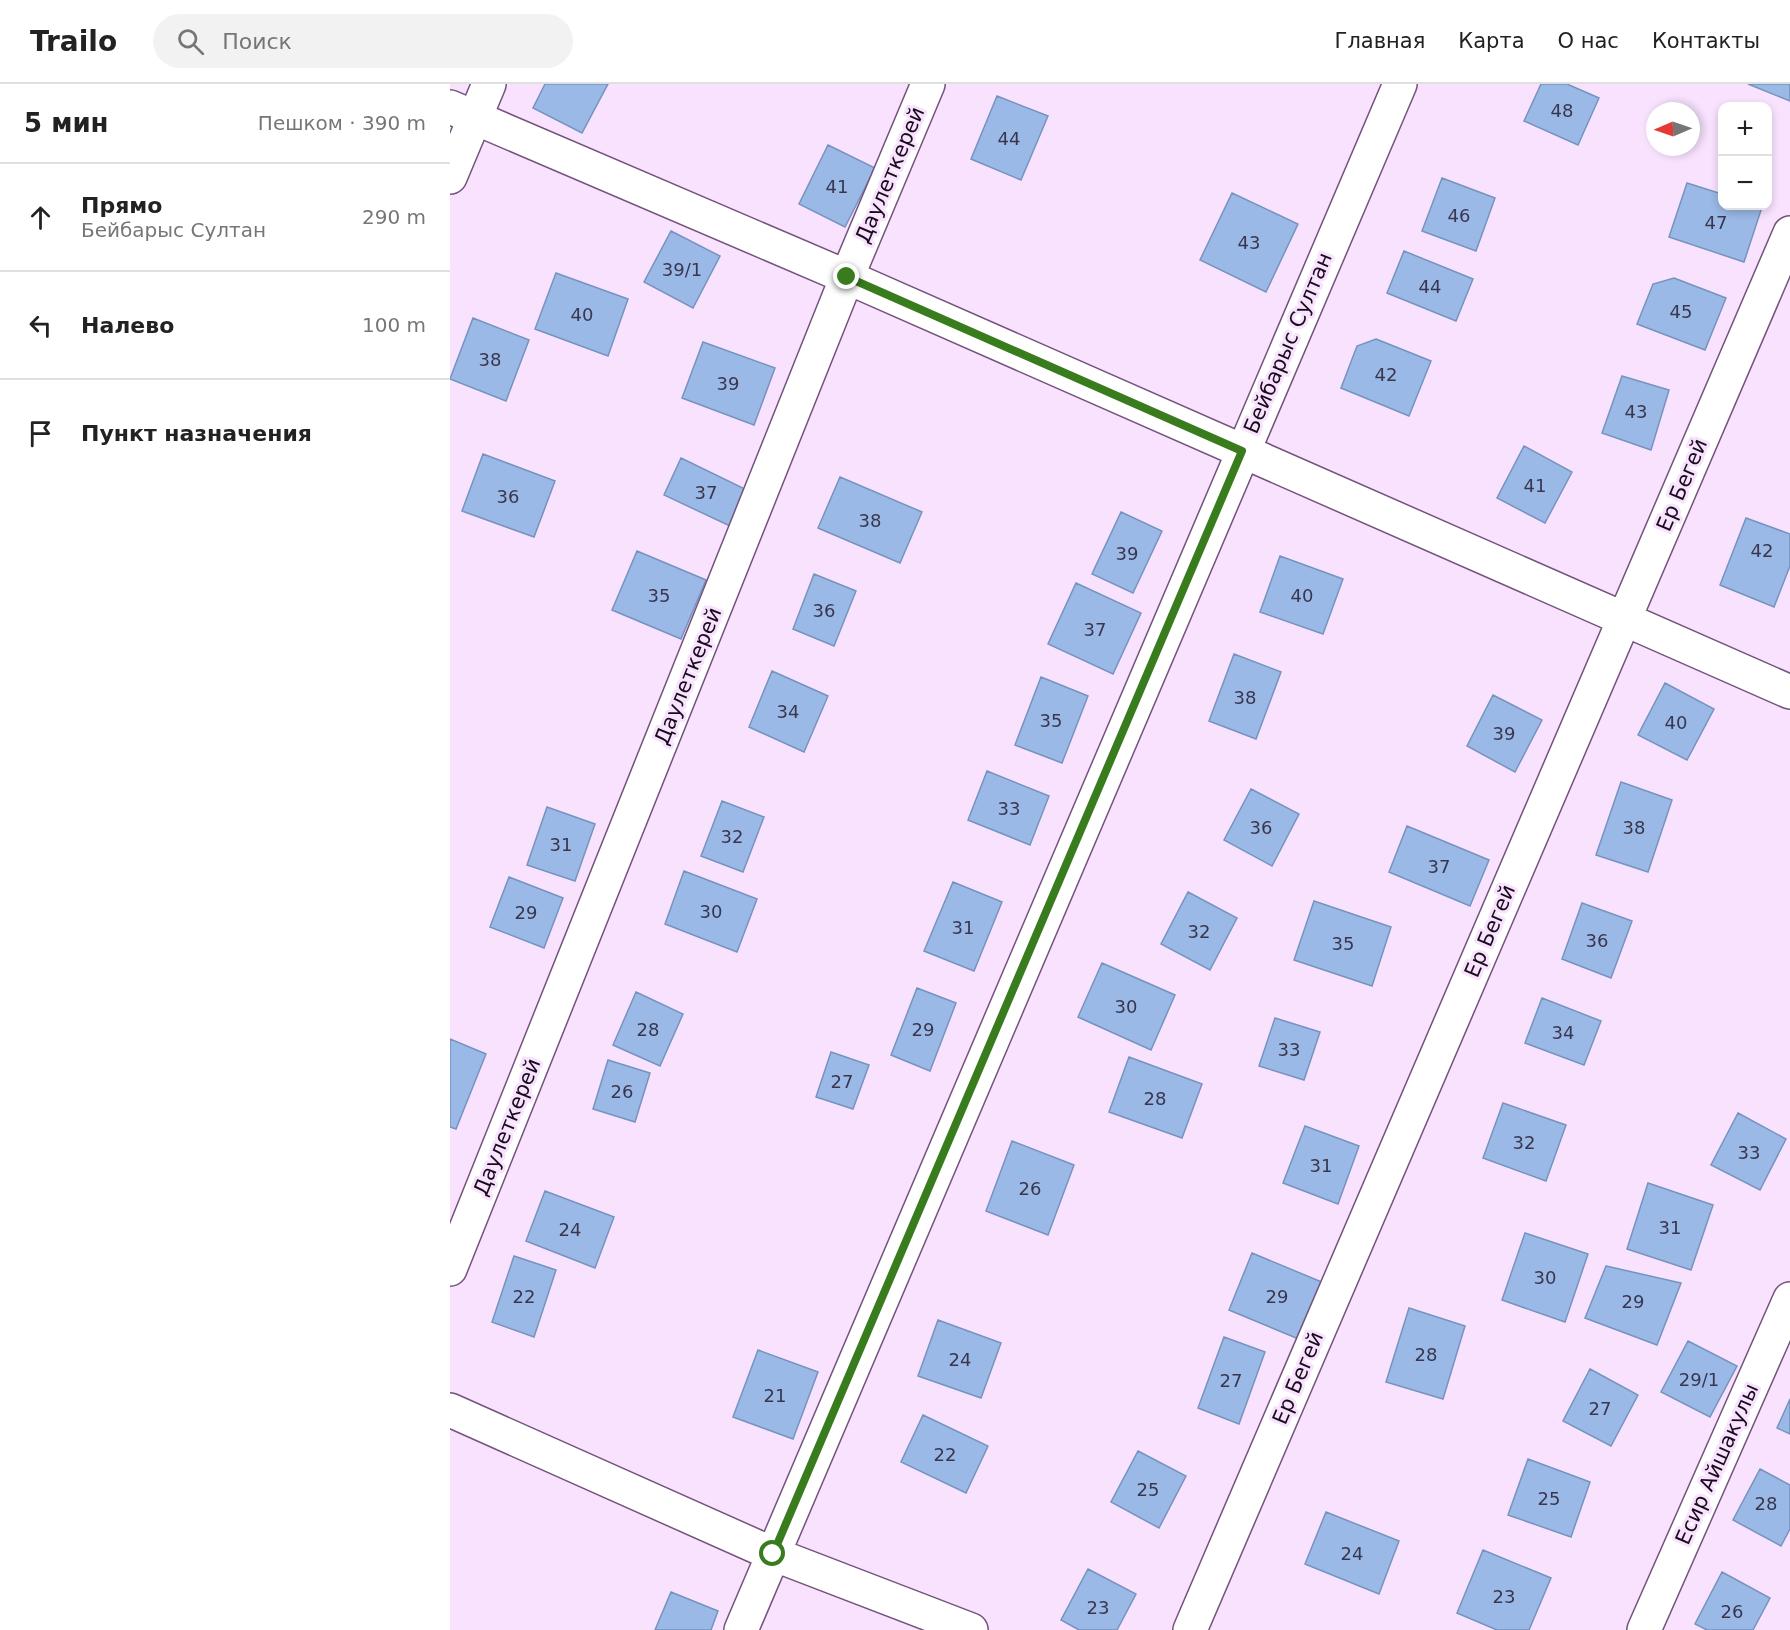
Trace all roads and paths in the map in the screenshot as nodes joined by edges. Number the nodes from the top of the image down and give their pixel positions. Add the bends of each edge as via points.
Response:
1 (489, 84) edge
2 (928, 84) edge
3 (1400, 84) edge
4 (463, 113) edge
5 (450, 177) edge
6 (1790, 233) edge
7 (847, 277) junction
8 (1242, 451) junction
9 (1623, 620) junction
10 (1790, 692) edge
11 (450, 1269) edge
12 (1790, 1299) edge
13 (450, 1410) edge
14 (773, 1554) junction
15 (741, 1630) edge
16 (971, 1630) edge
17 (1190, 1630) edge
18 (1644, 1630) edge

1 - 4 street
2 - 7 street, Даулеткерей
3 - 8 street, Бейбарыс Султан
4 - 5 street
4 - 7 street
6 - 9 street, Ер Бегей
7 - 8 street
7 - 11 street, Даулеткерей
8 - 9 street
8 - 14 street, Бейбарыс Султан
9 - 10 street
9 - 17 street, Ер Бегей
12 - 18 street, Есир Айшакулы
13 - 14 street
14 - 15 street, Бейбарыс Султан
14 - 16 street

